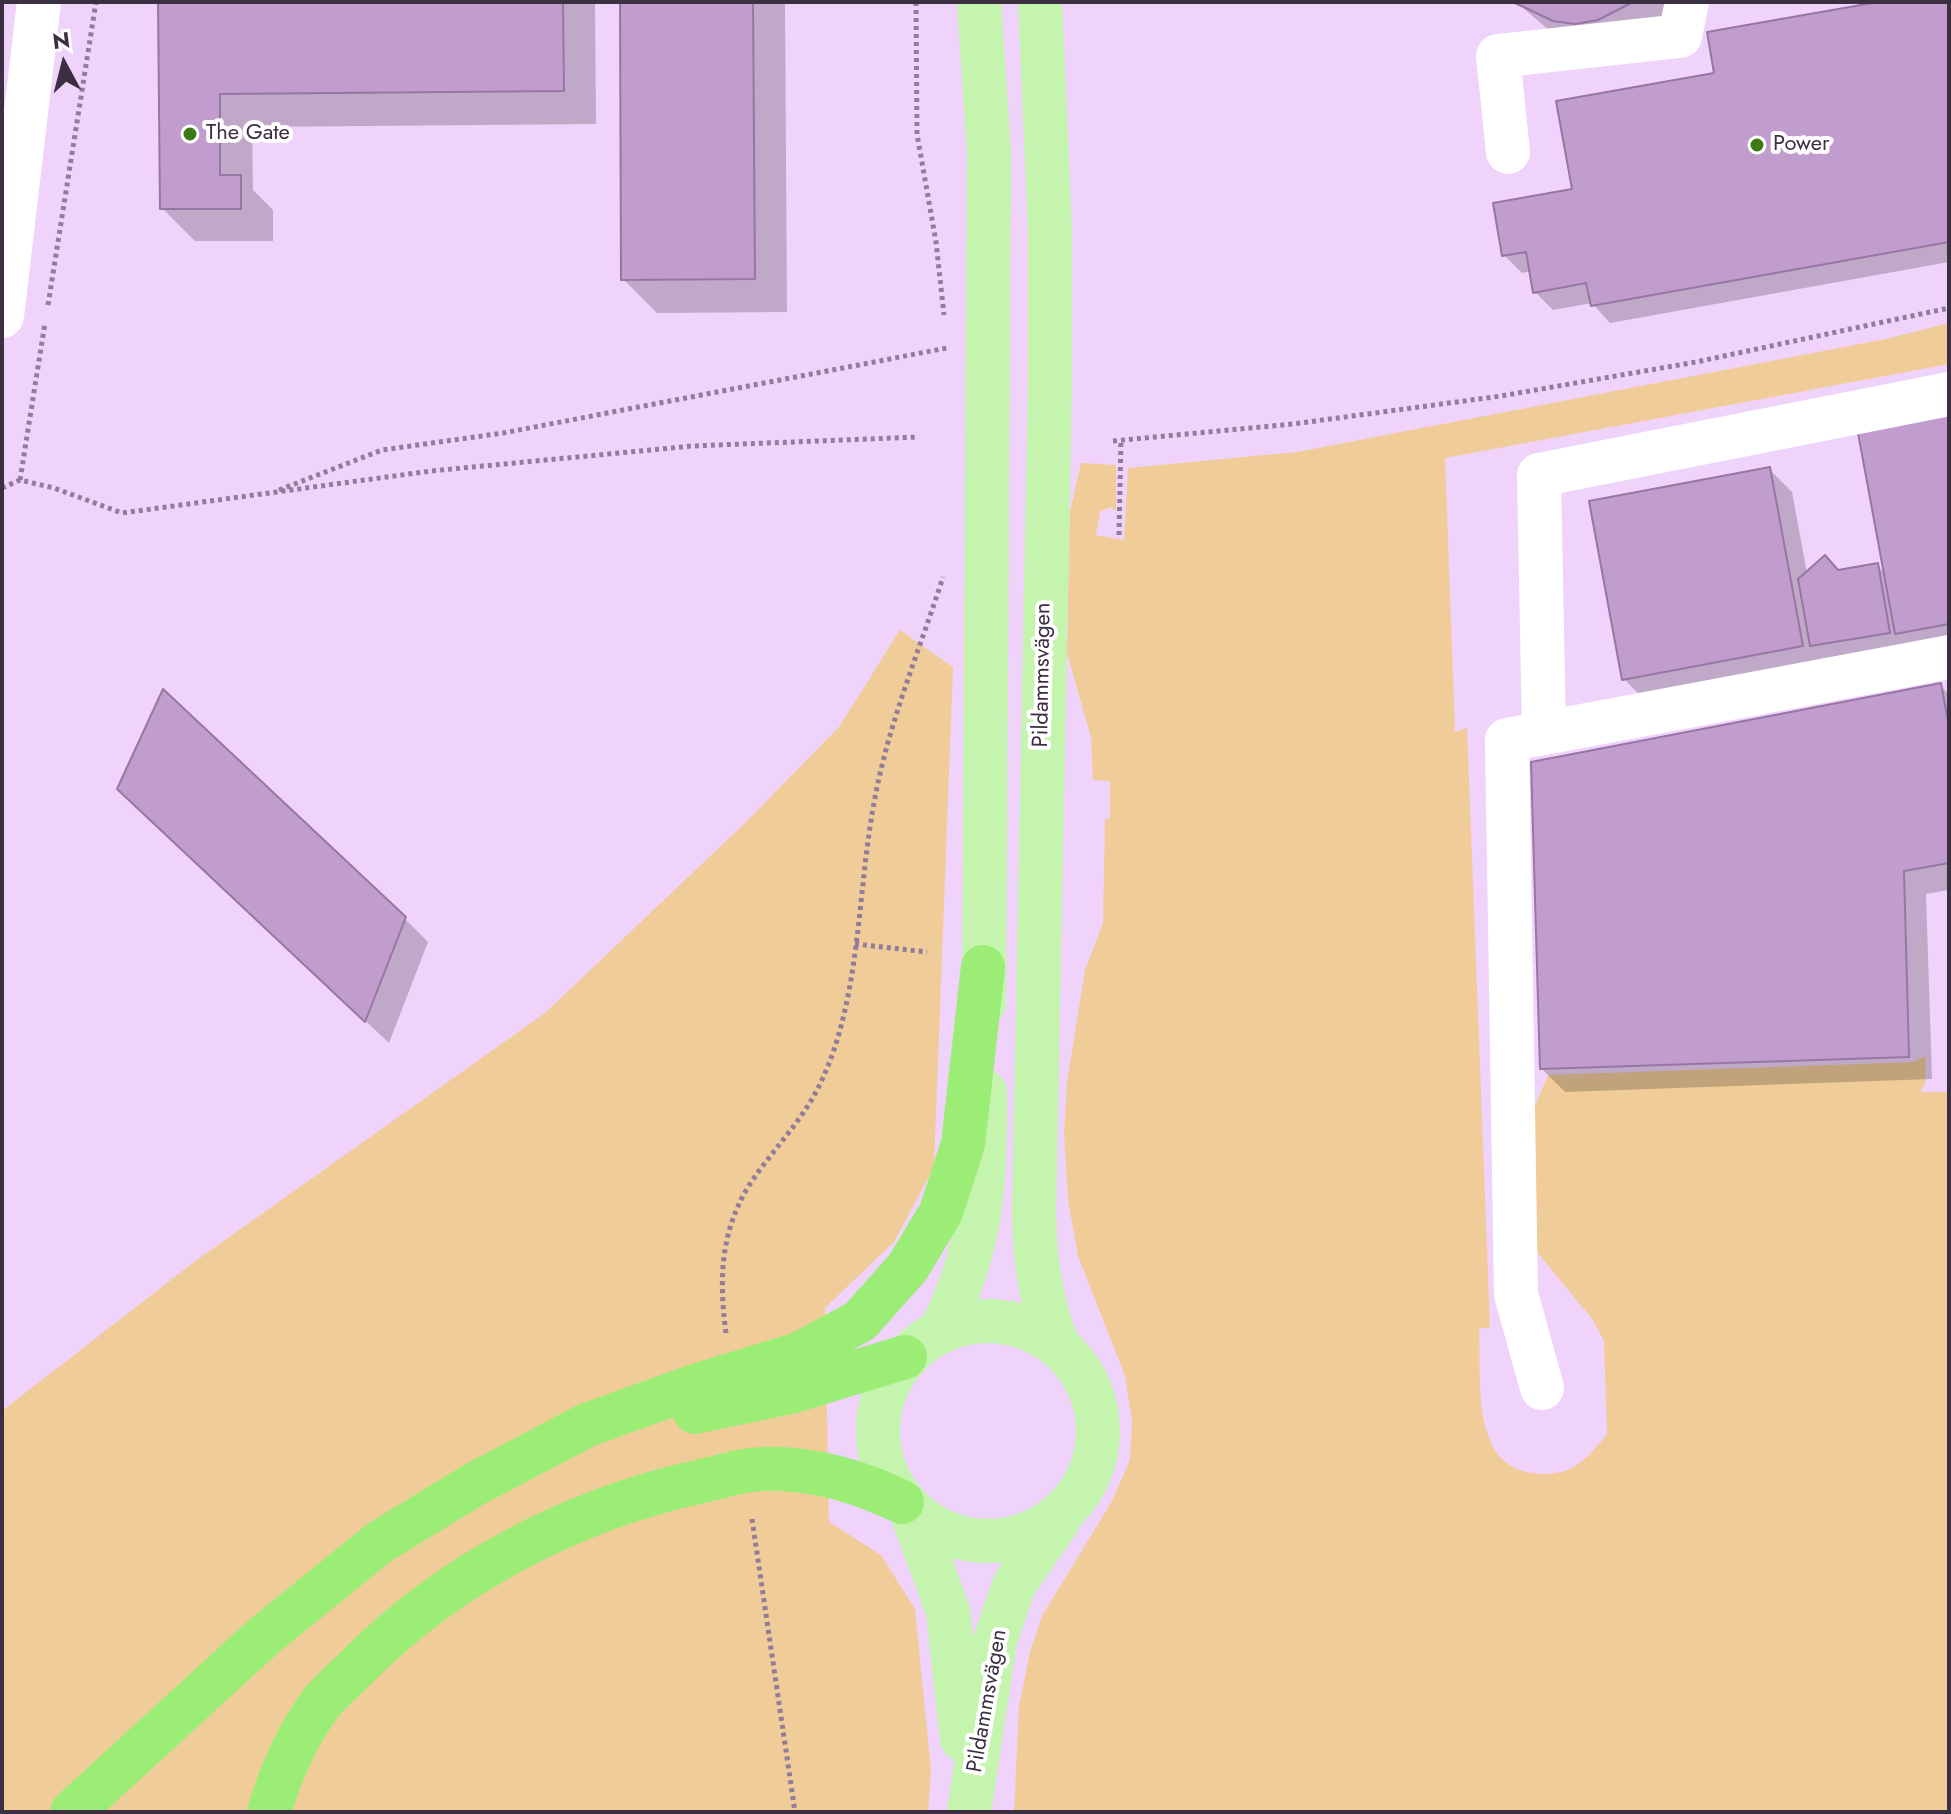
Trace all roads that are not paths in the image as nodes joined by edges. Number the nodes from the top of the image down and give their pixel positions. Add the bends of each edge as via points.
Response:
1 (39, 2) edge
2 (979, 2) edge
3 (1040, 2) edge
4 (1687, 2) edge
5 (1508, 152) dead end
6 (2, 316) edge
7 (1949, 394) edge
8 (1949, 657) edge
9 (1544, 733) junction
10 (983, 967) junction
11 (941, 1331) junction
12 (1057, 1344) junction
13 (905, 1357) junction
14 (1542, 1388) dead end
15 (475, 1484) junction
16 (907, 1507) junction
17 (1064, 1512) junction
18 (72, 1812) edge
19 (269, 1812) edge
20 (966, 1812) edge

1 - 6 street
2 - 10 main road, Pildammsvägen via 989,153
3 - 12 main road, Pildammsvägen via 1050,382 1034,1215 1036,1273
4 - 5 street via 1680,36 1498,56
7 - 9 street via 1539,475
8 - 9 street
9 - 14 street via 1507,740 1516,1294
10 - 11 main road, Pildammsvägen via 985,1100 977,1237 961,1290
10 - 15 highway via 963,1144 941,1212 908,1267 860,1321 799,1354 587,1425
11 - 12 main road, Pildammsvägen via 970,1322 1001,1321
11 - 13 main road, Pildammsvägen
12 - 17 main road, Pildammsvägen via 1082,1373 1097,1407 1098,1446 1087,1482
13 - 15 highway via 794,1391 593,1440
13 - 16 main road, Pildammsvägen via 885,1391 877,1429 883,1468
15 - 18 highway via 380,1542 264,1636
16 - 17 main road, Pildammsvägen via 947,1535 988,1542 1029,1534
16 - 19 highway via 846,1479 760,1469 663,1489 587,1514 477,1572 394,1629 321,1704 278,1780
16 - 20 main road, Pildammsvägen via 948,1611 961,1709
17 - 20 main road, Pildammsvägen via 1014,1585 995,1641

